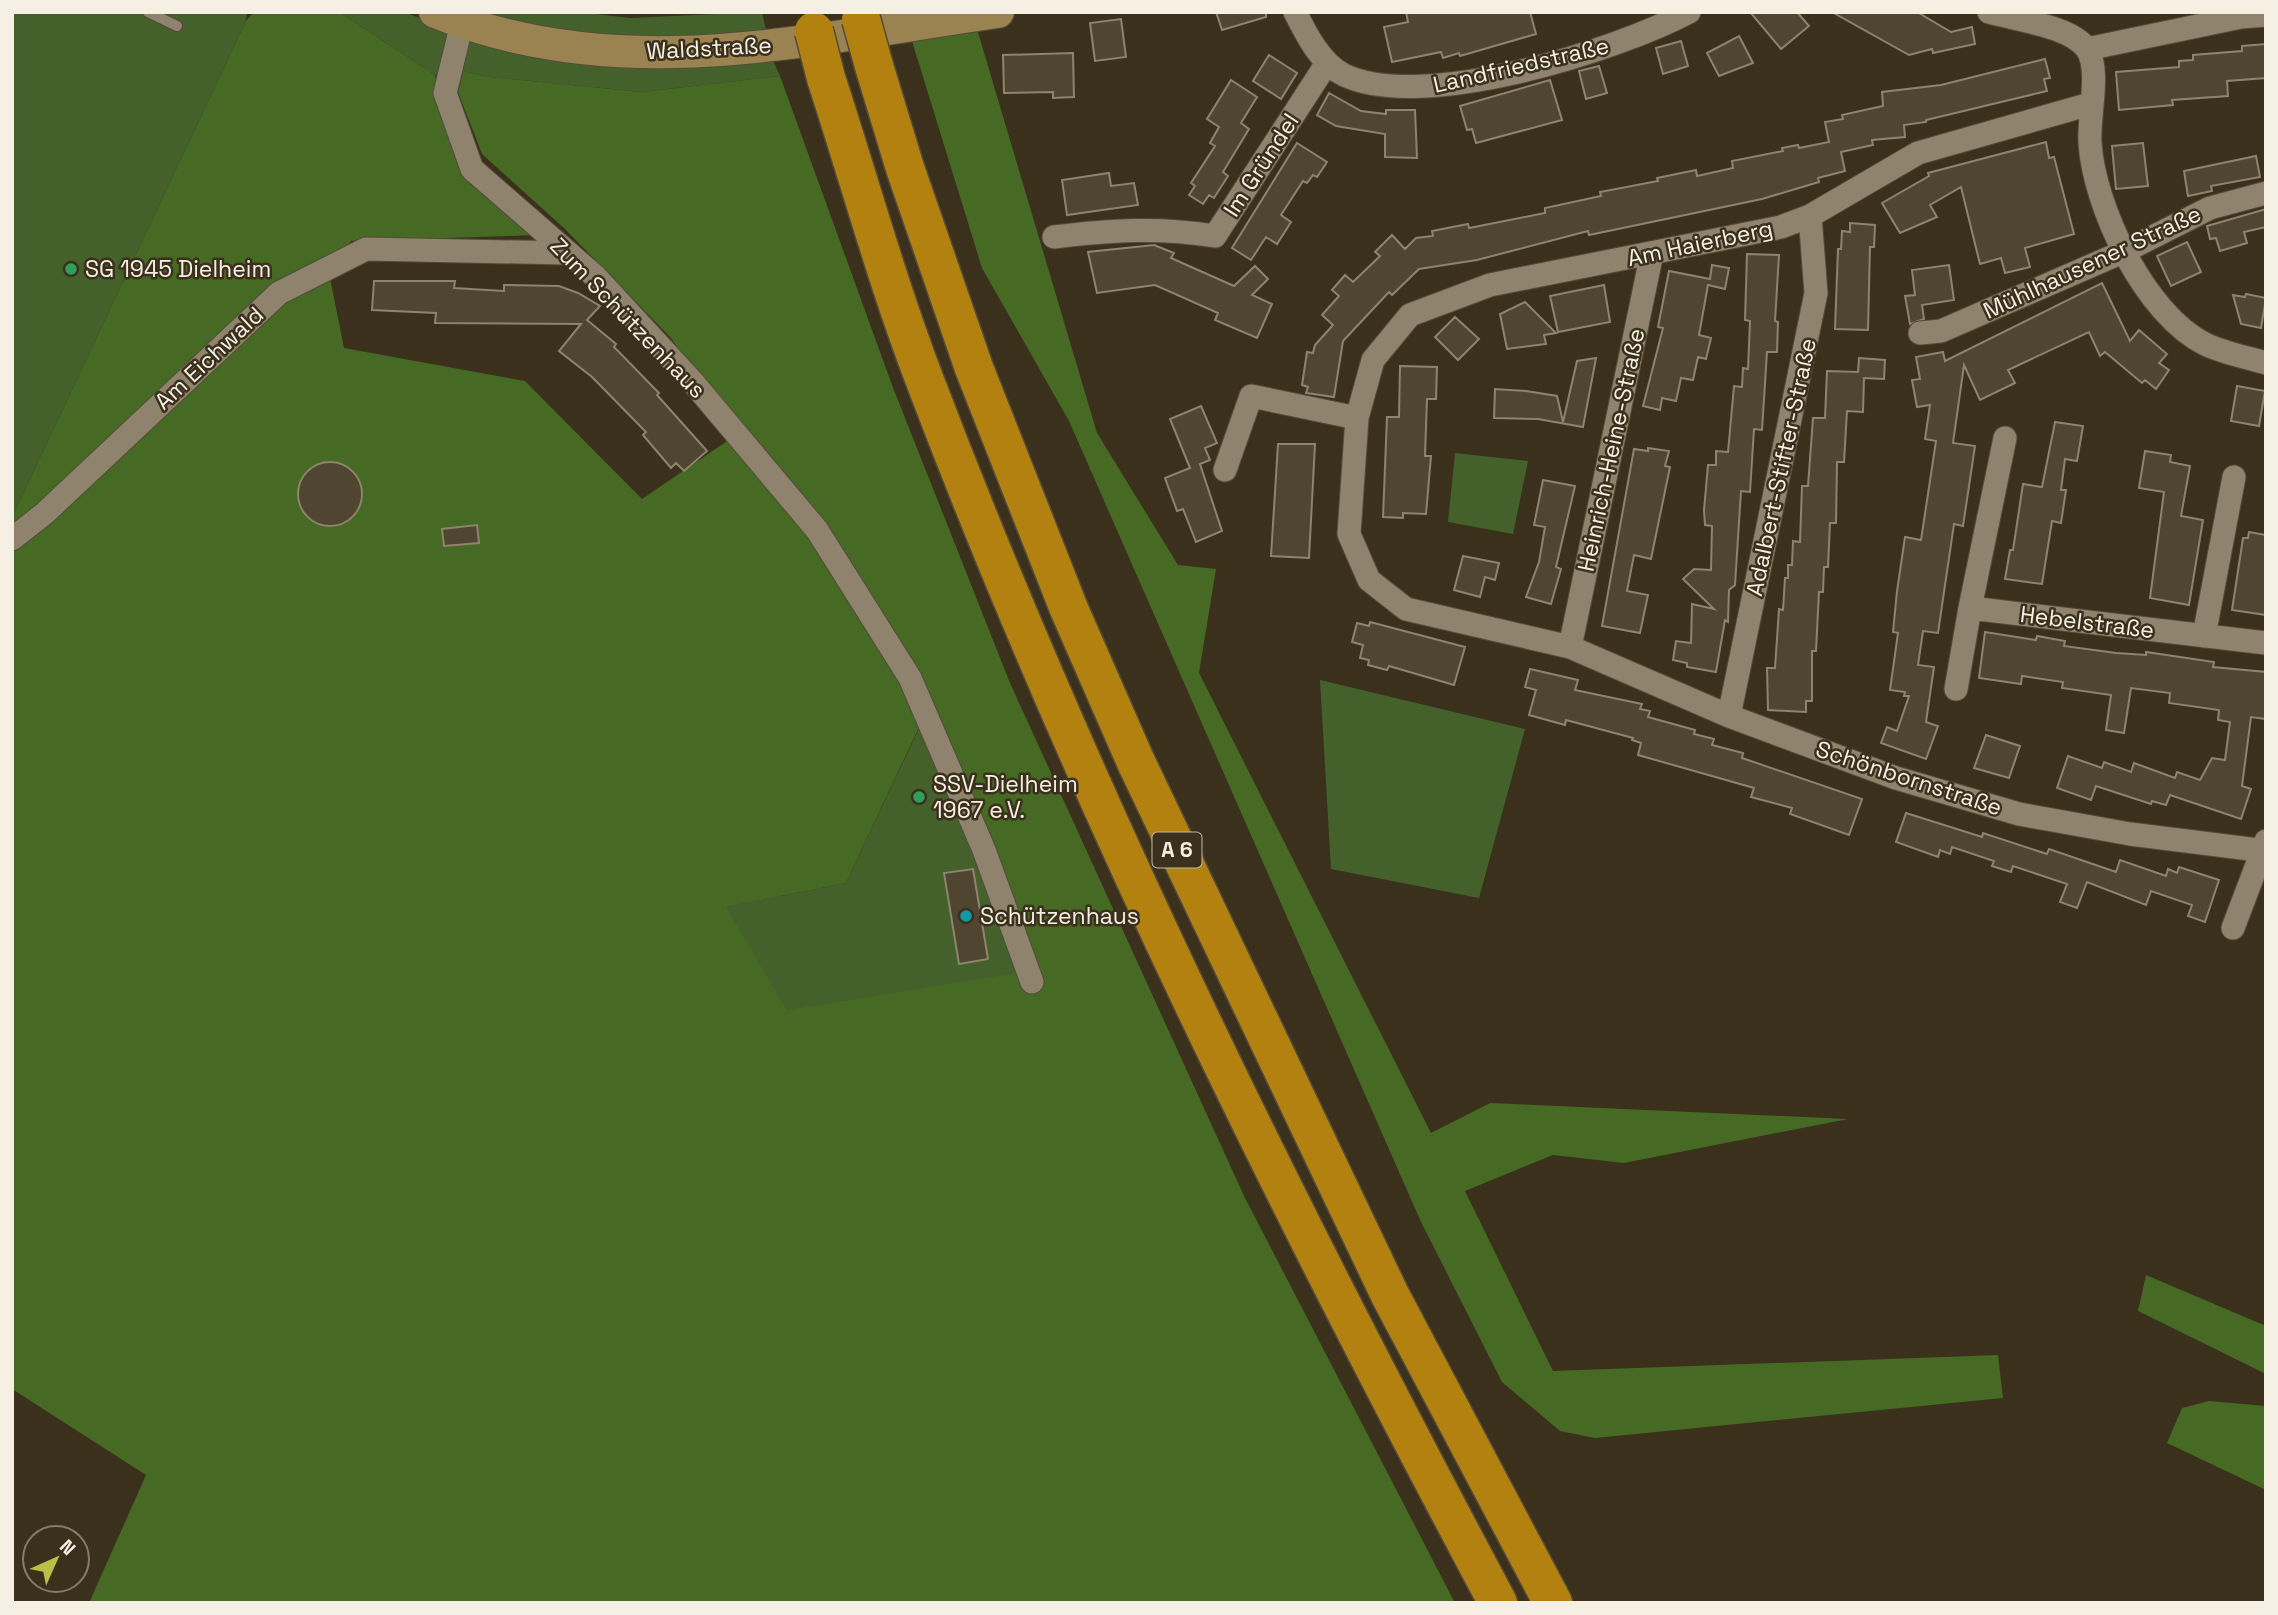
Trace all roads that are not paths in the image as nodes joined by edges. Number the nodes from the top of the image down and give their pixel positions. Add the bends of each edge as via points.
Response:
1 (148, 12) edge
2 (999, 12) edge
3 (1295, 12) edge
4 (1689, 12) edge
5 (1989, 12) edge
6 (860, 15) edge
7 (2266, 15) edge
8 (449, 18) edge
9 (812, 21) edge
10 (177, 26) dead end
11 (2087, 49) junction
12 (1327, 63) junction
13 (2090, 104) junction
14 (2266, 193) edge
15 (1810, 216) junction
16 (1054, 237) dead end
17 (2125, 251) junction
18 (566, 253) junction
19 (1652, 253) junction
20 (1920, 333) dead end
21 (2266, 363) edge
22 (1357, 418) junction
23 (2005, 438) dead end
24 (1226, 470) dead end
25 (2234, 477) dead end
26 (12, 538) edge
27 (1970, 608) junction
28 (2204, 636) junction
29 (2266, 643) edge
30 (1570, 647) junction
31 (1956, 689) dead end
32 (1729, 716) junction
33 (2265, 847) edge
34 (2234, 928) dead end
35 (1032, 982) dead end
36 (1498, 1603) edge
37 (1553, 1603) edge

1 - 10 lane
2 - 8 street, Waldstraße via 718,52 638,53 537,42
3 - 12 street
4 - 12 street, Landfriedstraße via 1622,41 1438,86 1395,88 1344,75
5 - 11 street via 2073,35
6 - 37 highway, A 6, bridge via 909,181 974,368 1064,597 1136,762 1390,1295
7 - 11 street
8 - 18 street, Zum Schützenhaus via 445,93 472,169
9 - 36 highway, A 6, bridge via 826,78 923,377 1030,645 1248,1117
11 - 13 street via 2094,65
12 - 16 street, Im Gründel via 1215,236 1170,229
13 - 15 street, Am Haierberg via 1918,153
13 - 17 street via 2096,185
14 - 17 street, Mühlhausener Straße via 2210,208
15 - 19 street, Am Haierberg
15 - 32 street, Adalbert-Stifter-Straße via 1816,293
17 - 20 street, Mühlhausener Straße via 1941,331
17 - 21 street via 2161,309 2204,344
18 - 26 street, Am Eichwald via 366,249 279,293 45,513
18 - 35 street, Zum Schützenhaus via 596,277 691,380 817,530 910,678 984,850
19 - 22 street, Am Haierberg via 1490,285 1410,315 1373,360
19 - 30 street, Heinrich-Heine-Straße
22 - 24 street via 1251,396
22 - 30 street, Am Haierberg via 1349,534 1369,580 1406,609
23 - 27 street
25 - 28 street
27 - 28 street, Hebelstraße
27 - 31 street
28 - 29 street, Hebelstraße
30 - 32 street, Schönbornstraße
32 - 33 street, Schönbornstraße via 1895,778 2019,814 2130,834
33 - 34 street

